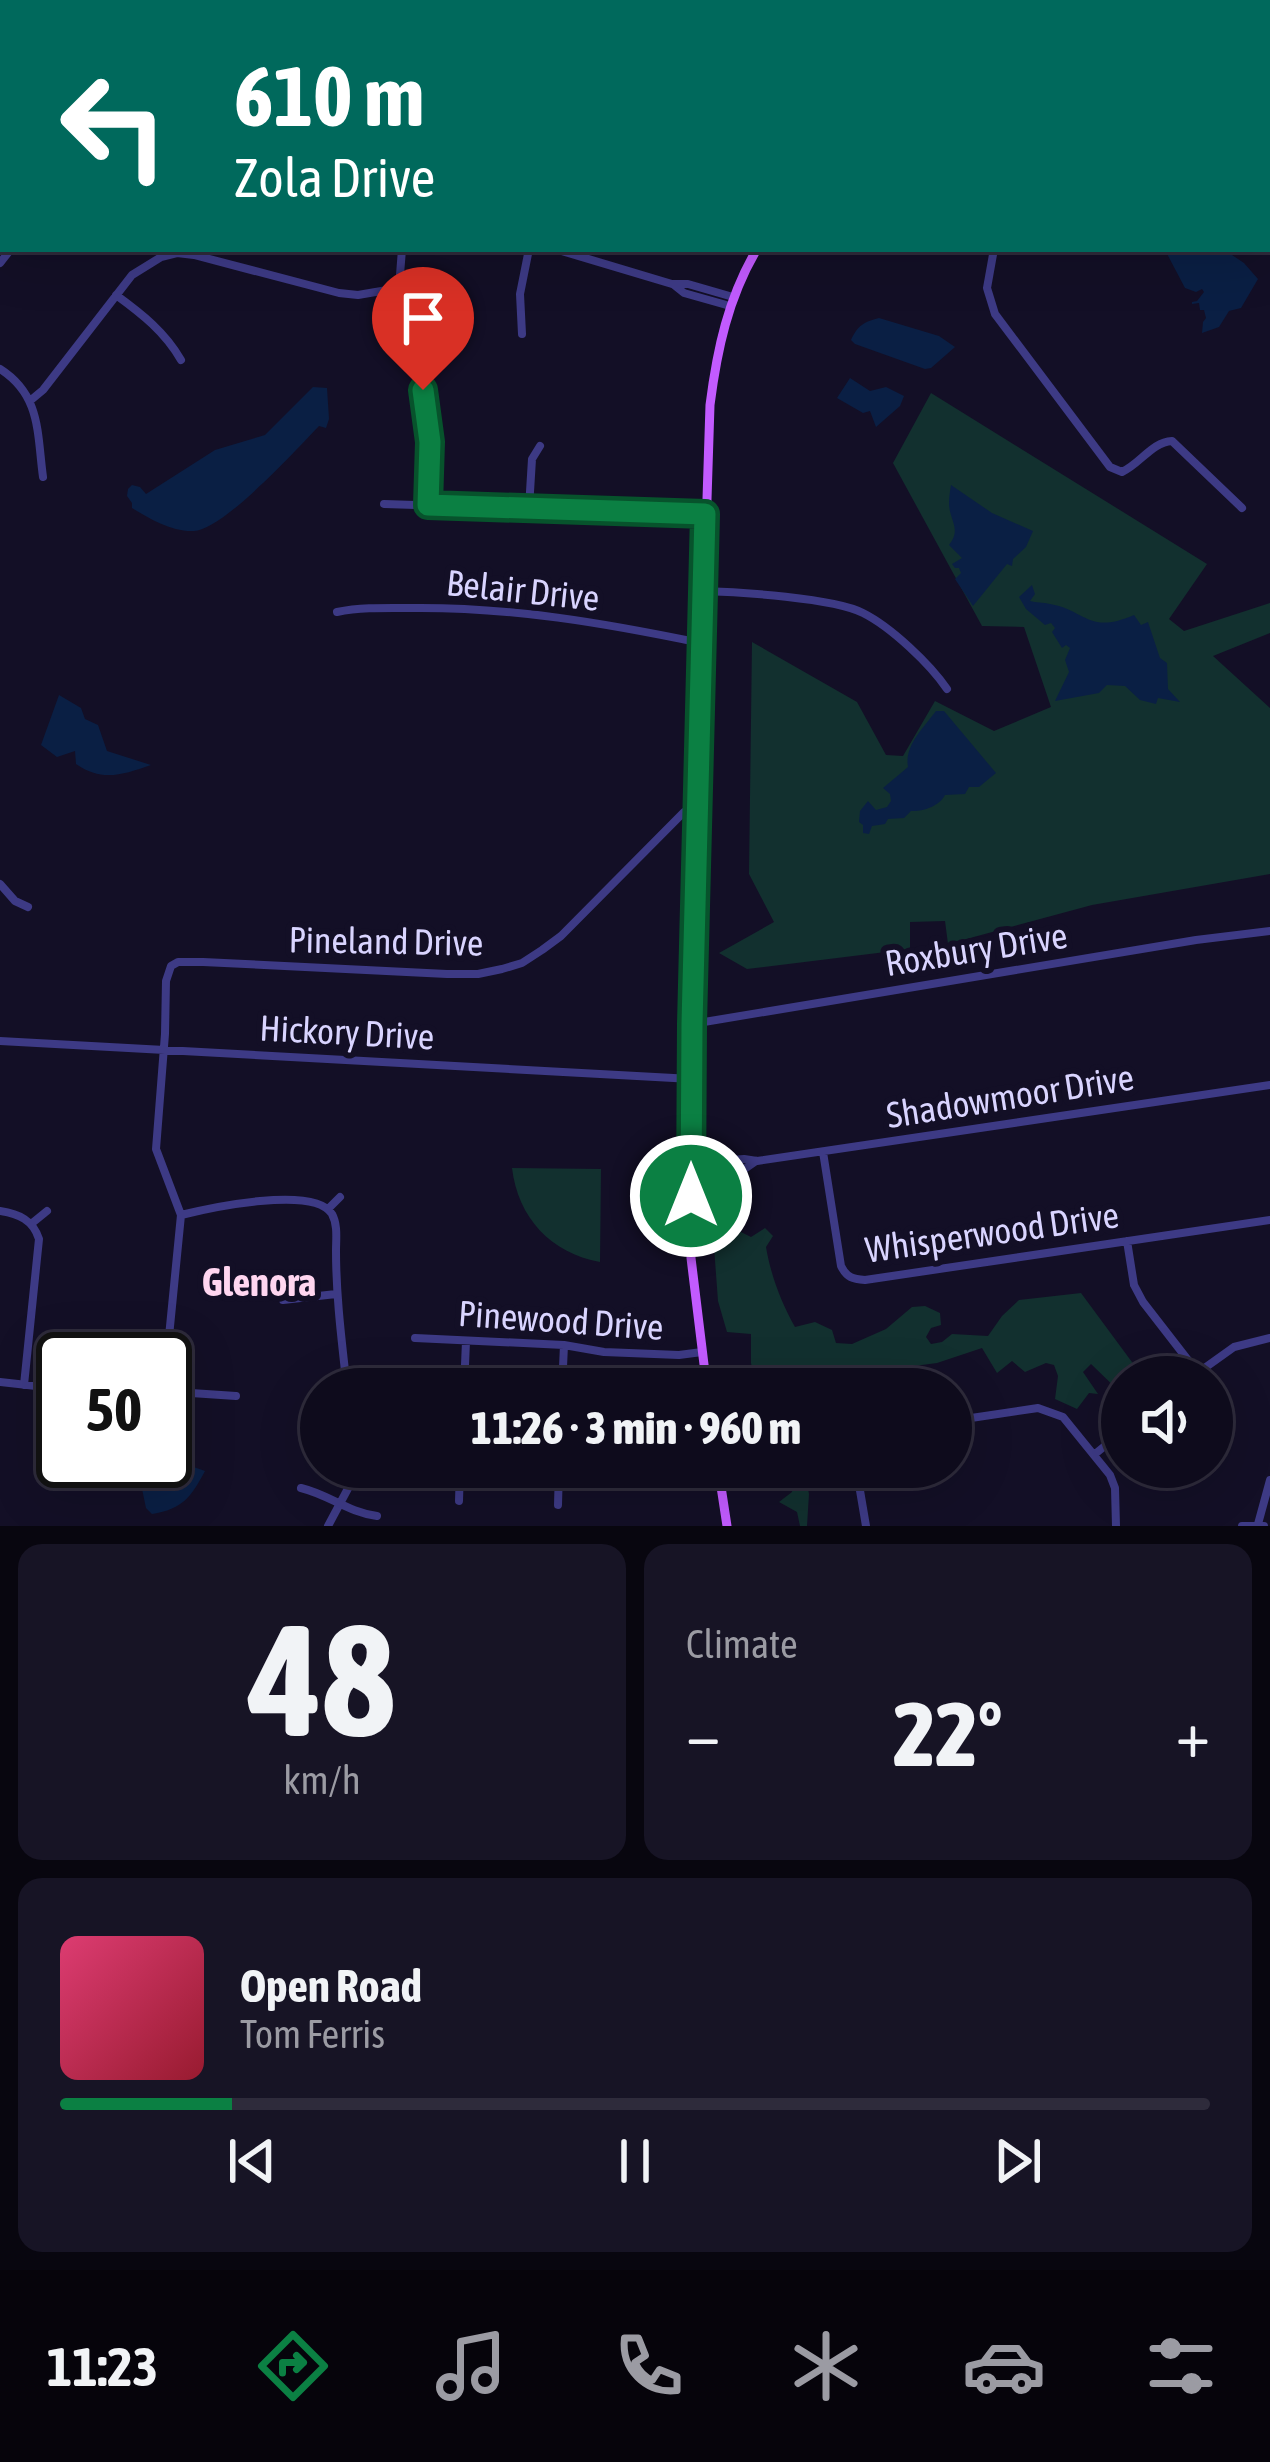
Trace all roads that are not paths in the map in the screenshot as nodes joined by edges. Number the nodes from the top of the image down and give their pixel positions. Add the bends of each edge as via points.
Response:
1 (402, 252) edge
2 (529, 252) edge
3 (565, 252) edge
4 (756, 252) edge
5 (993, 252) edge
6 (399, 288) junction
7 (116, 295) junction
8 (732, 301) junction
9 (522, 334) dead end
10 (182, 360) dead end
11 (0, 369) edge
12 (31, 400) junction
13 (540, 446) dead end
14 (44, 477) dead end
15 (385, 504) dead end
16 (428, 505) junction
17 (1242, 508) dead end
18 (530, 509) junction
19 (705, 514) junction
20 (703, 591) junction
21 (338, 612) dead end
22 (701, 643) junction
23 (947, 689) dead end
24 (697, 813) junction
25 (0, 884) edge
26 (28, 907) dead end
27 (1270, 931) edge
28 (692, 1024) junction
29 (0, 1041) edge
30 (164, 1049) junction
31 (692, 1079) junction
32 (1270, 1084) edge
33 (824, 1151) junction
34 (691, 1163) junction
35 (725, 1166) junction
36 (691, 1176) junction
37 (340, 1197) dead end
38 (328, 1209) junction
39 (0, 1211) edge
40 (47, 1211) dead end
41 (181, 1216) junction
42 (1270, 1220) edge
43 (31, 1224) junction
44 (1127, 1241) junction
45 (336, 1294) junction
46 (283, 1300) dead end
47 (169, 1332) edge
48 (416, 1338) dead end
49 (1270, 1338) edge
50 (466, 1340) junction
51 (564, 1345) junction
52 (702, 1352) junction
53 (1181, 1356) edge
54 (1221, 1356) edge
55 (345, 1368) edge
56 (465, 1368) edge
57 (563, 1368) edge
58 (704, 1368) edge
59 (0, 1382) edge
60 (24, 1385) junction
61 (36, 1386) edge
62 (192, 1393) edge
63 (236, 1396) dead end
64 (972, 1417) edge
65 (1101, 1449) edge
66 (1095, 1454) junction
67 (1270, 1480) edge
68 (301, 1488) dead end
69 (348, 1488) edge
70 (459, 1488) edge
71 (559, 1488) edge
72 (721, 1488) edge
73 (860, 1488) edge
74 (459, 1501) dead end
75 (340, 1504) junction
76 (558, 1505) dead end
77 (377, 1516) dead end
78 (1261, 1525) edge
79 (328, 1526) edge
80 (727, 1526) edge
81 (866, 1526) edge
82 (1116, 1526) edge
83 (1242, 1526) edge

1 - 6 street
2 - 9 street
3 - 8 street
4 - 8 main road
5 - 17 street via 987,288 995,314 1110,467 1129,470 1172,441
6 - 7 street via 339,293 177,254 146,264
6 - 16 street via 428,417
7 - 10 street
7 - 12 street
8 - 19 main road via 710,406
11 - 12 street
12 - 14 street
13 - 18 street
15 - 16 street
16 - 18 street
18 - 19 street
19 - 20 main road
20 - 22 main road
20 - 23 street via 860,611
21 - 22 street, Belair Drive via 484,608
22 - 24 main road
24 - 28 main road
24 - 30 street, Pineland Drive via 684,812 561,936 502,969 447,974 178,962 167,972
25 - 26 street
27 - 28 street, Roxbury Drive
28 - 31 main road
29 - 30 street, Hickory Drive
30 - 31 street, Hickory Drive
30 - 41 street, Pineland Drive via 156,1149
31 - 34 main road
32 - 33 street, Shadowmoor Drive
33 - 35 street, Shadowmoor Drive
33 - 44 street, Whisperwood Drive via 841,1266 854,1279
34 - 35 street, Shadowmoor Drive
34 - 36 main road
35 - 36 street, Shadowmoor Drive
36 - 52 main road
37 - 38 street
38 - 41 street via 257,1201
38 - 45 street
39 - 43 street
40 - 43 street
41 - 47 street
42 - 44 street, Whisperwood Drive
43 - 60 street via 39,1250
44 - 53 street via 1134,1285
45 - 46 street
45 - 55 street
48 - 50 street, Pinewood Drive
49 - 54 street
50 - 51 street, Pinewood Drive
50 - 56 street
51 - 52 street, Pinewood Drive
51 - 57 street
52 - 58 main road
59 - 60 street
60 - 61 street
62 - 63 street
64 - 66 street via 1051,1410
65 - 66 street
66 - 82 street via 1115,1488
67 - 78 street
68 - 75 street
69 - 75 street
70 - 74 street
71 - 76 street
72 - 80 main road
73 - 81 street
75 - 77 street
75 - 79 street
78 - 83 street

